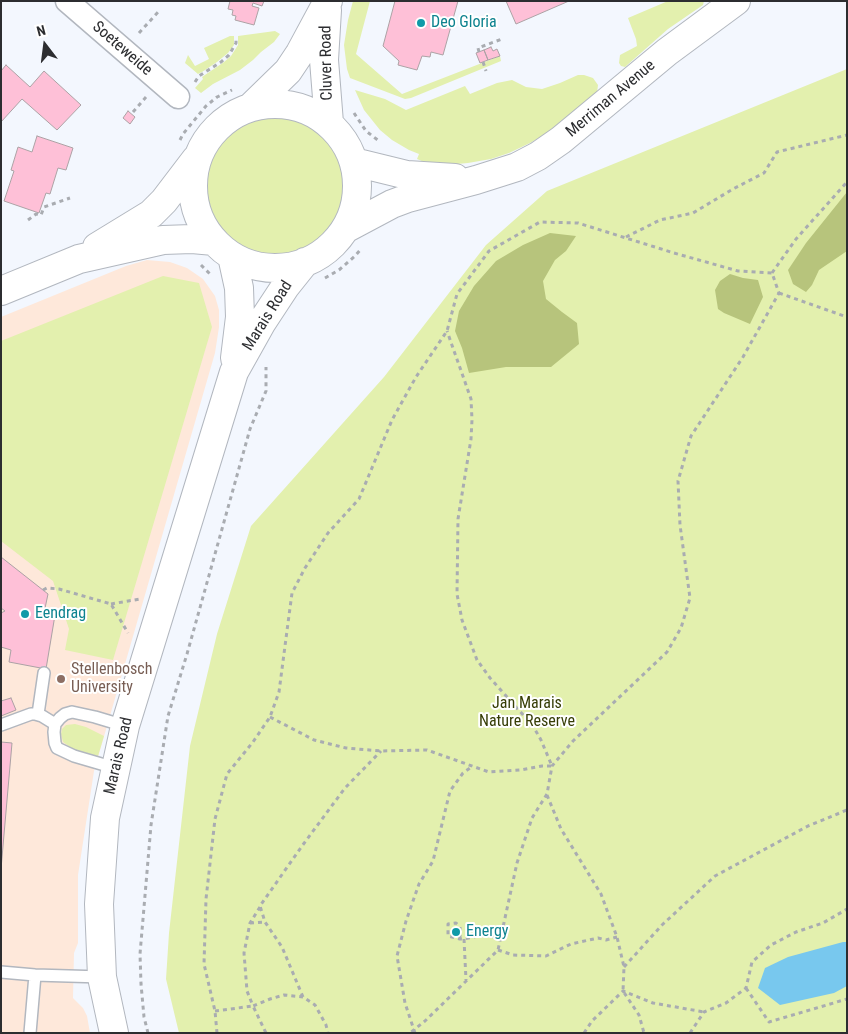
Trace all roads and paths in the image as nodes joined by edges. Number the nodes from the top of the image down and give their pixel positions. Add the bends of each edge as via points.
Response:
1 (67, 1) edge
2 (327, 2) edge
3 (729, 3) edge
4 (159, 11) dead end
5 (144, 28) dead end
6 (236, 37) dead end
7 (502, 39) dead end
8 (479, 52) dead end
9 (483, 62) dead end
10 (486, 70) dead end
11 (200, 76) dead end
12 (147, 96) dead end
13 (178, 97) dead end
14 (251, 107) junction
15 (133, 112) dead end
16 (340, 115) junction
17 (847, 135) edge
18 (381, 143) dead end
19 (198, 156) junction
20 (354, 162) junction
21 (476, 180) junction
22 (847, 182) edge
23 (70, 198) dead end
24 (28, 220) dead end
25 (356, 236) junction
26 (626, 238) junction
27 (223, 249) junction
28 (79, 259) junction
29 (199, 264) dead end
30 (313, 271) junction
31 (772, 273) junction
32 (212, 276) dead end
33 (1, 291) edge
34 (779, 293) junction
35 (847, 317) edge
36 (447, 331) junction
37 (266, 361) dead end
38 (234, 372) junction
39 (43, 590) dead end
40 (146, 596) dead end
41 (111, 604) junction
42 (128, 634) dead end
43 (44, 673) dead end
44 (38, 714) junction
45 (270, 718) junction
46 (55, 724) junction
47 (1, 725) edge
48 (125, 726) junction
49 (381, 751) junction
50 (473, 766) junction
51 (552, 766) junction
52 (115, 768) junction
53 (547, 794) junction
54 (847, 810) edge
55 (260, 906) junction
56 (847, 909) edge
57 (265, 922) junction
58 (250, 923) junction
59 (617, 937) junction
60 (500, 938) junction
61 (462, 939) junction
62 (498, 950) junction
63 (624, 967) junction
64 (1, 972) edge
65 (35, 975) junction
66 (102, 977) junction
67 (466, 980) junction
68 (746, 988) junction
69 (623, 991) junction
70 (303, 997) junction
71 (847, 999) edge
72 (253, 1006) junction
73 (215, 1012) junction
74 (704, 1012) junction
75 (413, 1032) edge
76 (30, 1033) edge
77 (114, 1033) edge
78 (148, 1033) edge
79 (217, 1033) edge
80 (266, 1033) edge
81 (328, 1033) edge
82 (584, 1033) edge
83 (644, 1033) edge
84 (690, 1033) edge

1 - 13 street, Soeteweide
2 - 14 street, Cluver Road via 288,71
2 - 16 street, Cluver Road via 324,60
3 - 21 street, Merriman Avenue via 561,140 517,167
4 - 5 path
6 - 11 path via 229,55
7 - 8 path via 478,48
9 - 10 path
12 - 15 path
14 - 16 street via 284,104 315,114
14 - 19 street via 234,114 219,126
16 - 18 path
16 - 20 street via 340,134
17 - 26 path via 778,152 764,173 693,213 660,220
19 - 27 street via 193,173 196,210 203,226
19 - 28 street via 151,214
20 - 21 street, Merriman Avenue via 407,175
20 - 25 street via 357,196 352,213
21 - 25 street, Merriman Avenue via 408,198 385,208
22 - 31 path via 796,239
23 - 24 path via 44,207 41,215 36,214
25 - 30 street via 334,242 321,254
25 - 30 path via 355,256 344,265
26 - 31 path via 738,271
26 - 36 path via 578,223 540,222 489,250 457,294
27 - 28 street via 192,239 163,240
27 - 30 street via 250,264
27 - 38 street, Marais Road via 239,288 240,317
28 - 33 street
29 - 32 path
30 - 38 street, Marais Road via 285,287
31 - 34 path
34 - 35 path
34 - 51 path via 688,445 678,481 690,598 681,628 667,652 573,740
36 - 45 path via 392,420 359,499 328,533 292,593 280,692
36 - 51 path via 471,399 471,439 458,519 457,594 462,620 476,660 532,726
37 - 78 path via 266,391 250,429 168,716 151,825 140,954
38 - 48 street, Marais Road
39 - 41 path via 60,589
40 - 41 path
41 - 42 path
43 - 44 lane
44 - 46 lane
44 - 47 lane
45 - 49 path via 314,740 346,748
45 - 73 path via 227,774 215,819 206,899 204,964
46 - 48 lane via 72,712
46 - 52 lane via 54,743 57,748
48 - 52 street, Marais Road
49 - 50 path via 427,750
49 - 55 path via 346,788
50 - 51 path via 490,772
50 - 75 path via 463,773 450,791 433,861 419,884 397,956
51 - 53 path
52 - 66 street, Marais Road via 105,818 99,904
53 - 59 path via 561,829 601,894
53 - 60 path via 532,818 517,863
54 - 63 path via 808,826 715,876 662,924
55 - 57 path
55 - 58 path
56 - 68 path via 771,945 752,962
57 - 58 path
57 - 70 path via 282,947
58 - 72 path via 244,953 247,991
59 - 62 path via 571,944 546,956 513,955
59 - 63 path
60 - 61 path via 483,935
60 - 62 path
61 - 61 path via 448,936 448,924 456,923 460,927
61 - 67 path
62 - 67 path
63 - 69 path
64 - 65 lane
65 - 66 lane
65 - 76 lane
66 - 77 street, Marais Road
67 - 75 path
68 - 71 path via 769,1022
68 - 74 path via 726,1003
69 - 74 path via 653,1003
69 - 82 path
69 - 83 path via 638,1015
70 - 72 path via 284,995
70 - 81 path via 315,1005
72 - 73 path
72 - 80 path
73 - 79 path
74 - 84 path

